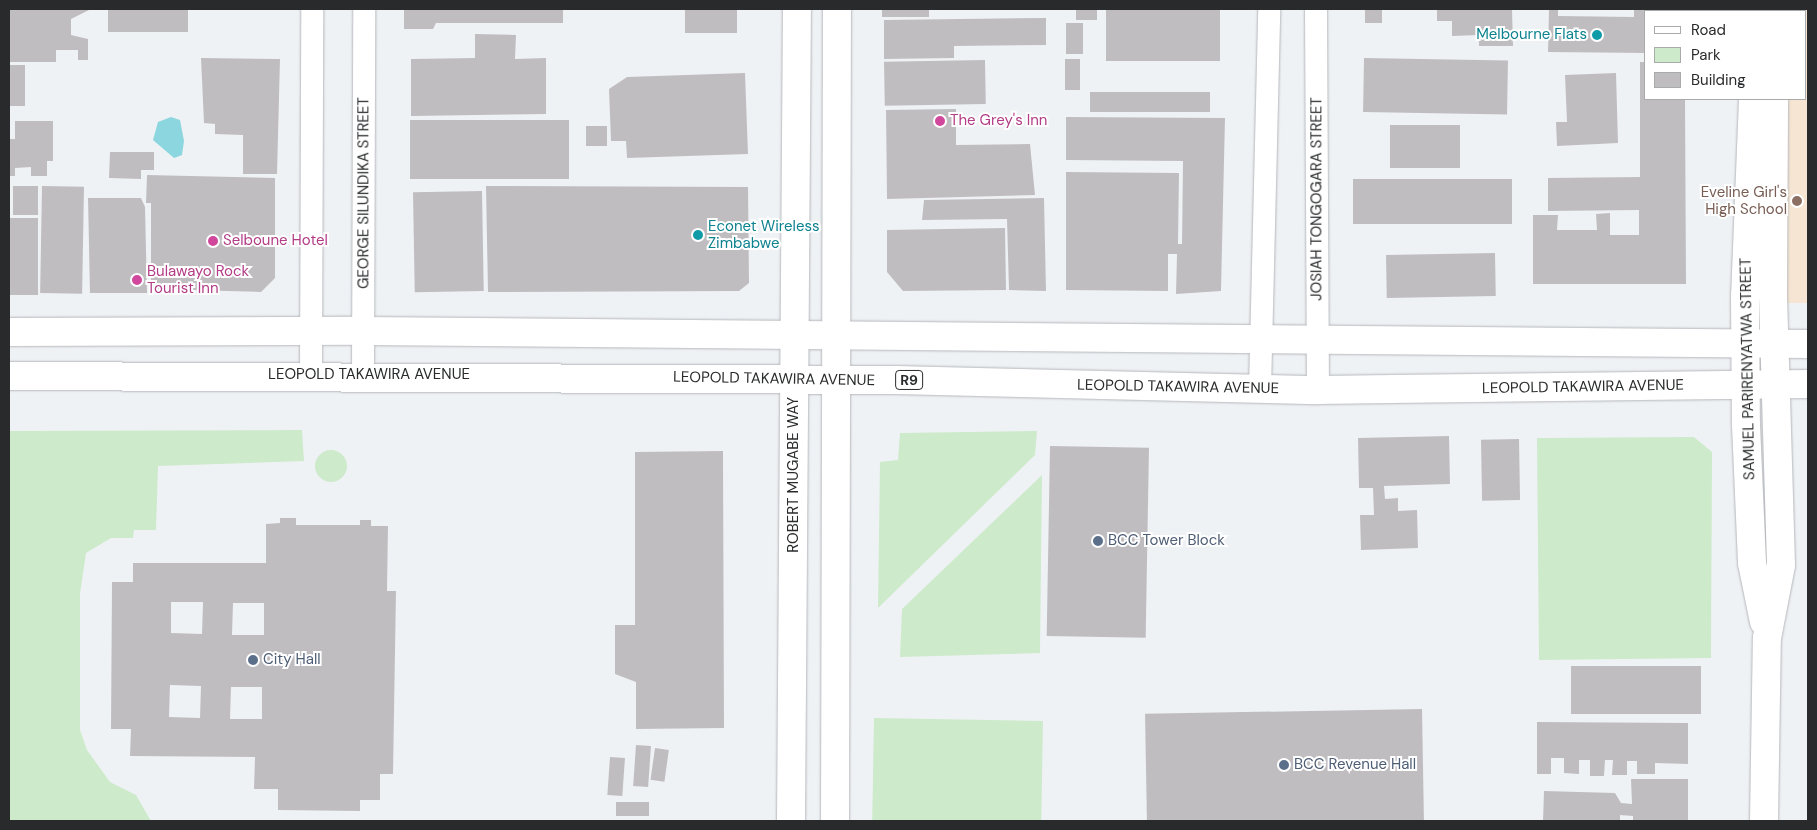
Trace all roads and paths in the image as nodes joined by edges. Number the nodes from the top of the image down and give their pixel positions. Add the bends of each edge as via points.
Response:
1 (312, 9) edge
2 (364, 9) edge
3 (797, 9) edge
4 (836, 9) edge
5 (1268, 9) edge
6 (1316, 9) edge
7 (1753, 100) edge
8 (1774, 100) edge
9 (364, 331) junction
10 (9, 332) edge
11 (312, 332) junction
12 (795, 335) junction
13 (836, 335) junction
14 (1318, 338) junction
15 (1261, 339) junction
16 (1745, 343) junction
17 (1774, 343) junction
18 (1808, 344) edge
19 (311, 374) junction
20 (9, 376) edge
21 (363, 376) junction
22 (794, 379) junction
23 (836, 380) junction
24 (1808, 384) edge
25 (1746, 385) junction
26 (1775, 385) junction
27 (1260, 389) junction
28 (1318, 390) junction
29 (1767, 638) junction
30 (792, 821) edge
31 (835, 821) edge
32 (1764, 821) edge

1 - 11 street
2 - 9 street, GEORGE SILUNDIKA STREET
3 - 12 main road, ROBERT MUGABE WAY
4 - 13 main road
5 - 15 street
6 - 14 street, JOSIAH TONGOGARA STREET
7 - 16 main road, SAMUEL PARIRENYATWA STREET
8 - 17 main road, SAMUEL PARIRENYATWA STREET
9 - 11 main road
9 - 12 main road
9 - 21 street, GEORGE SILUNDIKA STREET
10 - 11 main road
11 - 19 street
12 - 13 main road
12 - 22 main road, ROBERT MUGABE WAY
13 - 15 main road
13 - 23 main road
14 - 15 main road
14 - 16 main road
14 - 28 street, JOSIAH TONGOGARA STREET
15 - 27 street
16 - 17 main road
16 - 25 main road, SAMUEL PARIRENYATWA STREET
17 - 18 main road
17 - 26 main road, SAMUEL PARIRENYATWA STREET
19 - 20 main road, LEOPOLD TAKAWIRA AVENUE / R9
19 - 21 main road, LEOPOLD TAKAWIRA AVENUE / R9
21 - 22 main road, LEOPOLD TAKAWIRA AVENUE / R9
22 - 23 main road, LEOPOLD TAKAWIRA AVENUE / R9
22 - 30 main road, ROBERT MUGABE WAY
23 - 27 main road, LEOPOLD TAKAWIRA AVENUE / R9
23 - 31 main road
24 - 26 main road, LEOPOLD TAKAWIRA AVENUE / R9
25 - 26 main road, LEOPOLD TAKAWIRA AVENUE / R9
25 - 28 main road, LEOPOLD TAKAWIRA AVENUE / R9
25 - 29 main road, SAMUEL PARIRENYATWA STREET via 1752,563
26 - 29 main road, SAMUEL PARIRENYATWA STREET via 1780,564
27 - 28 main road, LEOPOLD TAKAWIRA AVENUE / R9
29 - 32 main road, SAMUEL PARIRENYATWA STREET

